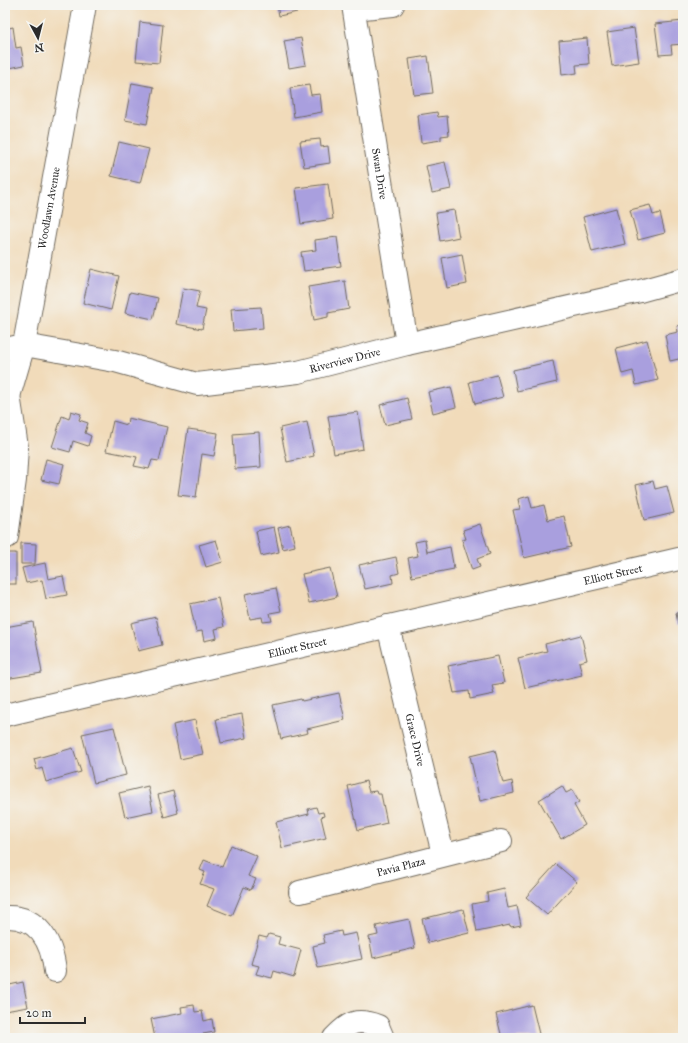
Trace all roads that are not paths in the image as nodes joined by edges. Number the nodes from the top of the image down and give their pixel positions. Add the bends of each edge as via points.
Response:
1 (85, 5) edge
2 (393, 5) edge
3 (353, 7) edge
4 (683, 279) edge
5 (407, 344) junction
6 (14, 347) edge
7 (7, 402) edge
8 (7, 537) dead end
9 (683, 558) edge
10 (388, 626) junction
11 (5, 715) edge
12 (501, 841) dead end
13 (442, 854) junction
14 (300, 892) dead end
15 (5, 917) edge
16 (54, 971) dead end
17 (334, 1038) edge
18 (384, 1038) edge

1 - 6 street, Woodlawn Avenue
2 - 3 street
3 - 5 street, Swan Drive
4 - 5 street, Riverview Drive
5 - 6 street, Riverview Drive via 298,372 197,384 115,361
6 - 7 street, Woodlawn Avenue
7 - 8 street via 17,447
9 - 10 street, Elliott Street
10 - 11 street, Elliott Street
10 - 13 street, Grace Drive
12 - 13 street, Pavia Plaza
13 - 14 street, Pavia Plaza
15 - 16 street via 16,916 40,928 53,954
17 - 18 street via 353,1022 365,1021 378,1026

